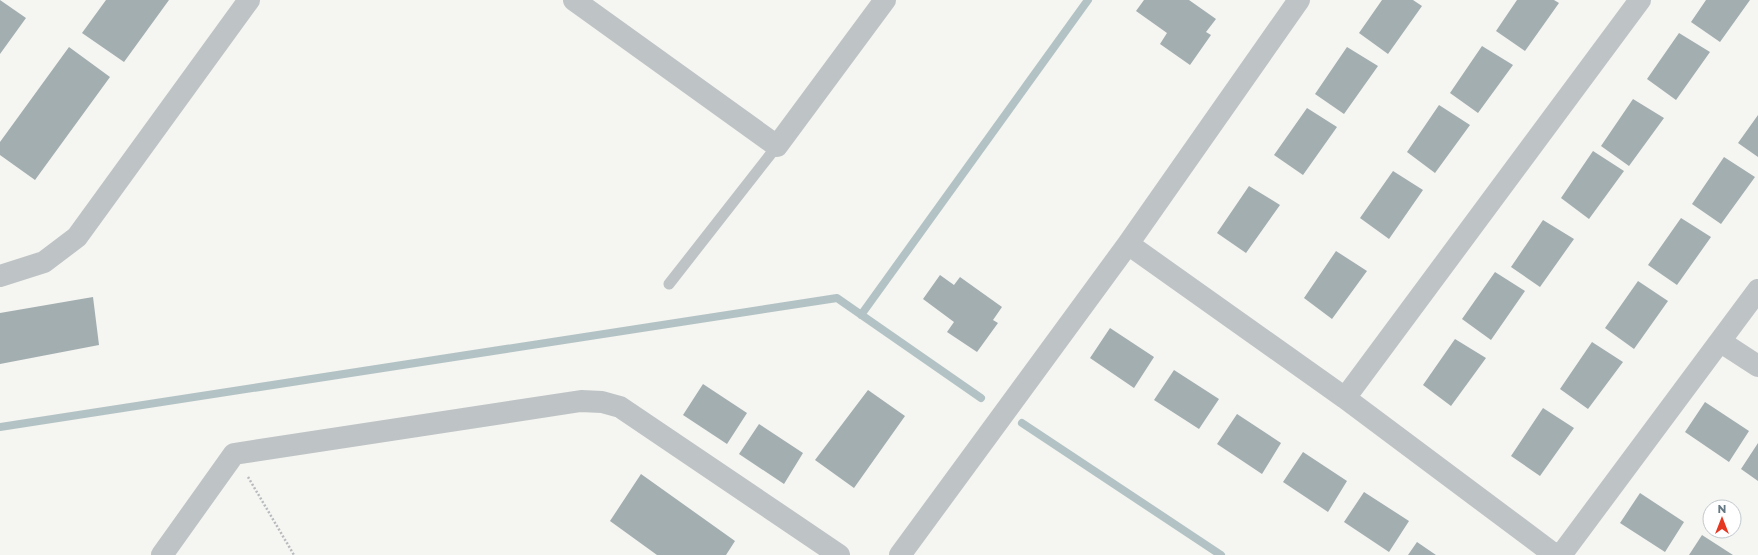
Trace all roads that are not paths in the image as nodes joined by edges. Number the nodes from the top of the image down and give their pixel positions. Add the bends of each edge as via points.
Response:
1 (249, 0) edge
2 (574, 0) edge
3 (885, 0) edge
4 (1299, 0) edge
5 (1640, 0) edge
6 (777, 146) junction
7 (1128, 244) junction
8 (0, 276) edge
9 (669, 284) dead end
10 (1758, 290) edge
11 (1721, 342) junction
12 (1758, 366) edge
13 (1345, 398) junction
14 (162, 555) edge
15 (840, 555) edge
16 (900, 555) edge
17 (1555, 555) edge
18 (1561, 555) edge

1 - 8 street via 77,237 44,262
2 - 6 street
3 - 6 street
4 - 7 street
5 - 13 street
6 - 9 lane
7 - 13 street
7 - 16 street
10 - 11 street
11 - 12 street
11 - 18 street
13 - 17 street
14 - 15 street via 234,454 581,401 602,402 620,407

